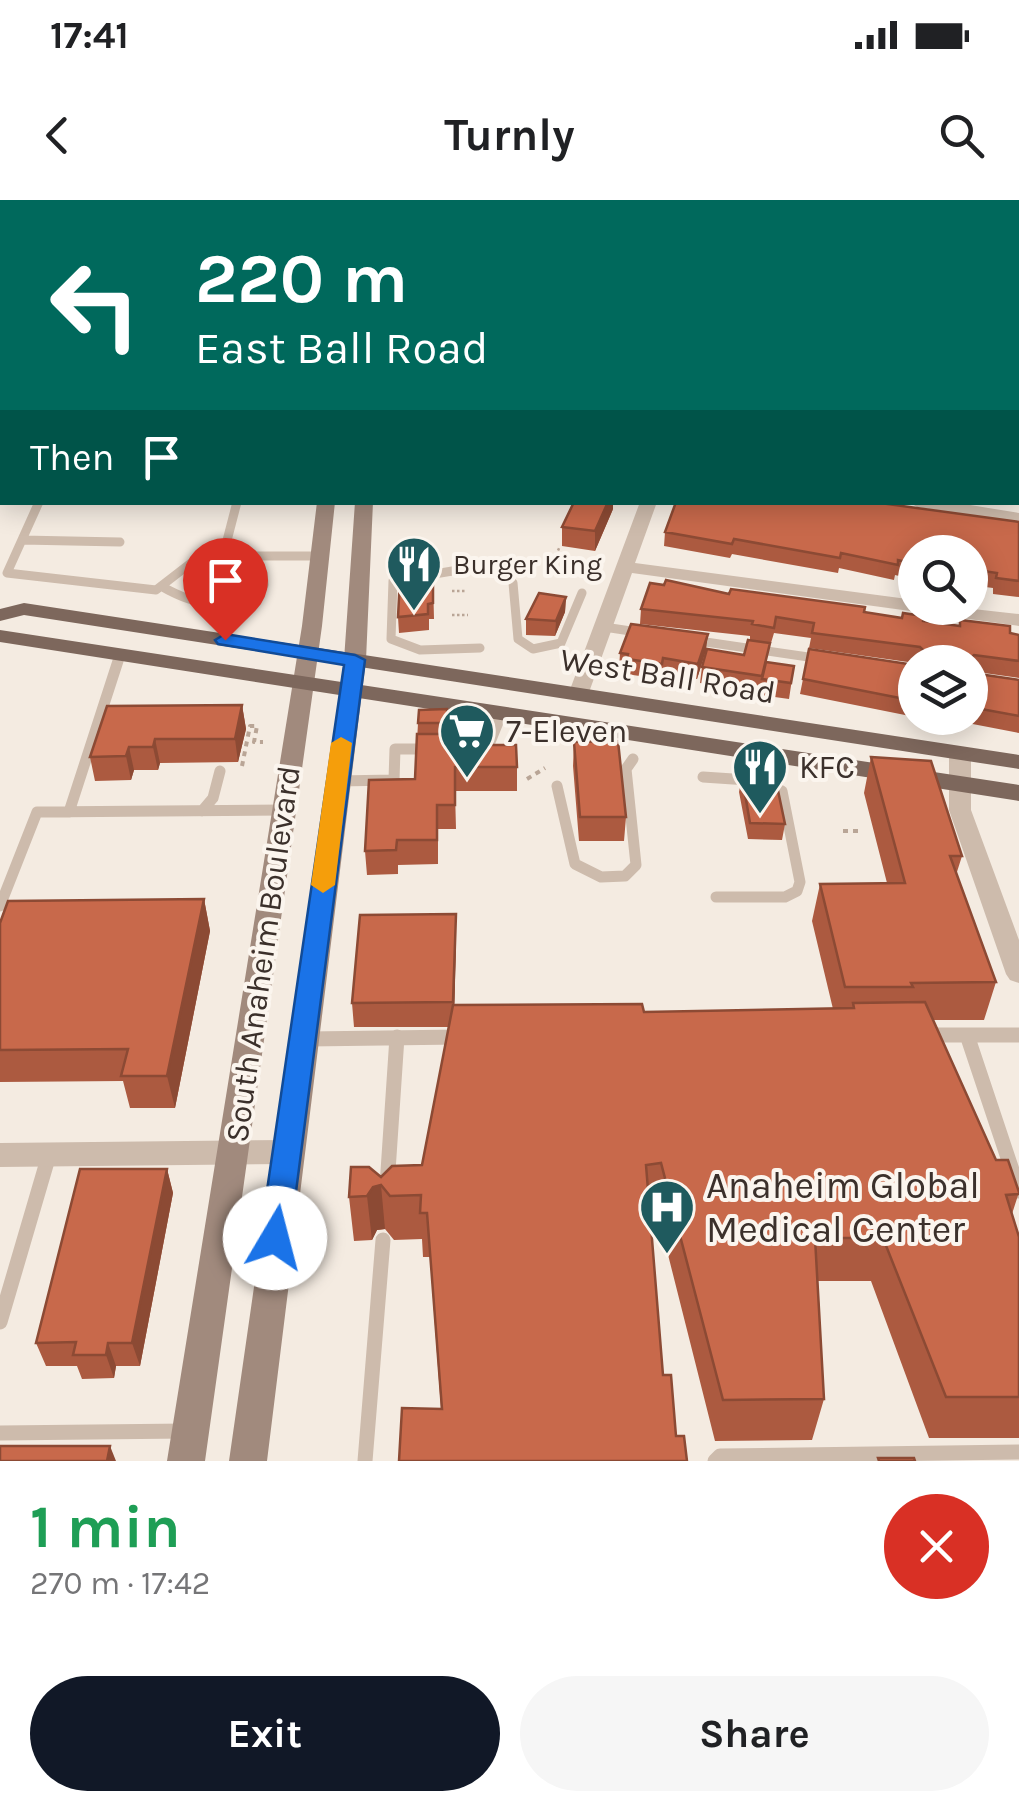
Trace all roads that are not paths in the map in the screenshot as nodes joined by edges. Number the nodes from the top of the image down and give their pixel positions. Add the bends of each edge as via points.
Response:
1 (38, 505) edge
2 (236, 505) edge
3 (326, 505) edge
4 (364, 505) edge
5 (648, 505) edge
6 (935, 505) edge
7 (1019, 518) edge
8 (22, 540) junction
9 (120, 542) dead end
10 (223, 556) junction
11 (239, 556) junction
12 (320, 556) junction
13 (476, 567) dead end
14 (624, 567) junction
15 (3, 573) edge
16 (513, 584) dead end
17 (161, 586) junction
18 (582, 592) dead end
19 (898, 604) edge
20 (0, 615) edge
21 (988, 616) edge
22 (1019, 620) edge
23 (604, 627) junction
24 (0, 636) edge
25 (662, 636) edge
26 (682, 638) edge
27 (480, 648) dead end
28 (307, 654) junction
29 (120, 655) junction
30 (355, 660) junction
31 (837, 661) edge
32 (302, 684) junction
33 (349, 691) junction
34 (578, 695) junction
35 (501, 715) junction
36 (451, 748) edge
37 (470, 748) edge
38 (960, 754) junction
39 (633, 758) dead end
40 (1019, 762) edge
41 (220, 771) dead end
42 (703, 777) dead end
43 (338, 781) junction
44 (958, 784) junction
45 (557, 786) dead end
46 (1019, 793) edge
47 (283, 810) junction
48 (202, 811) junction
49 (69, 812) junction
50 (716, 897) dead end
51 (0, 906) edge
52 (1019, 974) edge
53 (912, 1035) edge
54 (967, 1035) junction
55 (1019, 1035) edge
56 (397, 1037) junction
57 (484, 1037) edge
58 (303, 1039) junction
59 (287, 1152) junction
60 (234, 1154) junction
61 (0, 1155) edge
62 (49, 1155) junction
63 (1019, 1191) edge
64 (386, 1210) edge
65 (383, 1240) dead end
66 (0, 1322) edge
67 (0, 1433) edge
68 (189, 1446) edge
69 (1019, 1452) edge
70 (248, 1461) edge
71 (364, 1461) edge
72 (716, 1461) edge

1 - 8 lane
2 - 10 lane
3 - 12 main road, South Anaheim Boulevard
4 - 30 main road, South Anaheim Boulevard
5 - 14 street
6 - 7 street
8 - 9 lane
8 - 15 lane
10 - 11 lane
10 - 17 lane via 200,556
11 - 12 lane
11 - 17 lane via 263,574 264,585 238,602 182,600
12 - 28 main road, South Anaheim Boulevard
13 - 27 lane via 394,581 390,640 407,648
14 - 19 street
14 - 23 street
15 - 17 lane
16 - 18 lane via 518,639 536,649 562,643
20 - 28 main road, West Ball Road via 24,609
21 - 22 street
23 - 25 lane
23 - 34 street
24 - 29 main road, West Ball Road
26 - 31 lane
28 - 30 main road, West Ball Road
28 - 32 main road, South Anaheim Boulevard
29 - 32 main road, West Ball Road
29 - 49 lane
30 - 33 main road, South Anaheim Boulevard
30 - 34 main road, West Ball Road
32 - 33 main road, West Ball Road
32 - 47 main road, South Anaheim Boulevard
33 - 35 main road, West Ball Road
33 - 43 main road, South Anaheim Boulevard
34 - 38 main road, West Ball Road
35 - 37 lane via 488,747
35 - 44 main road, West Ball Road
36 - 43 lane via 395,749 394,780
38 - 40 main road, West Ball Road
38 - 44 street
39 - 45 lane via 626,769 636,864 624,876 596,878 572,863
41 - 48 lane
42 - 50 lane via 764,781 782,791 800,882 784,897
43 - 58 main road, South Anaheim Boulevard
44 - 46 main road, West Ball Road
44 - 52 street via 960,810
47 - 48 lane
47 - 60 main road, South Anaheim Boulevard
48 - 49 lane
49 - 51 lane via 38,812
53 - 54 lane
54 - 55 lane
54 - 63 lane
56 - 57 lane
56 - 58 lane
56 - 64 lane
58 - 59 main road, South Anaheim Boulevard
59 - 60 street
59 - 70 main road, South Anaheim Boulevard
60 - 62 street
60 - 68 main road, South Anaheim Boulevard
61 - 62 street
62 - 66 lane
65 - 71 lane
67 - 68 lane
69 - 72 lane

